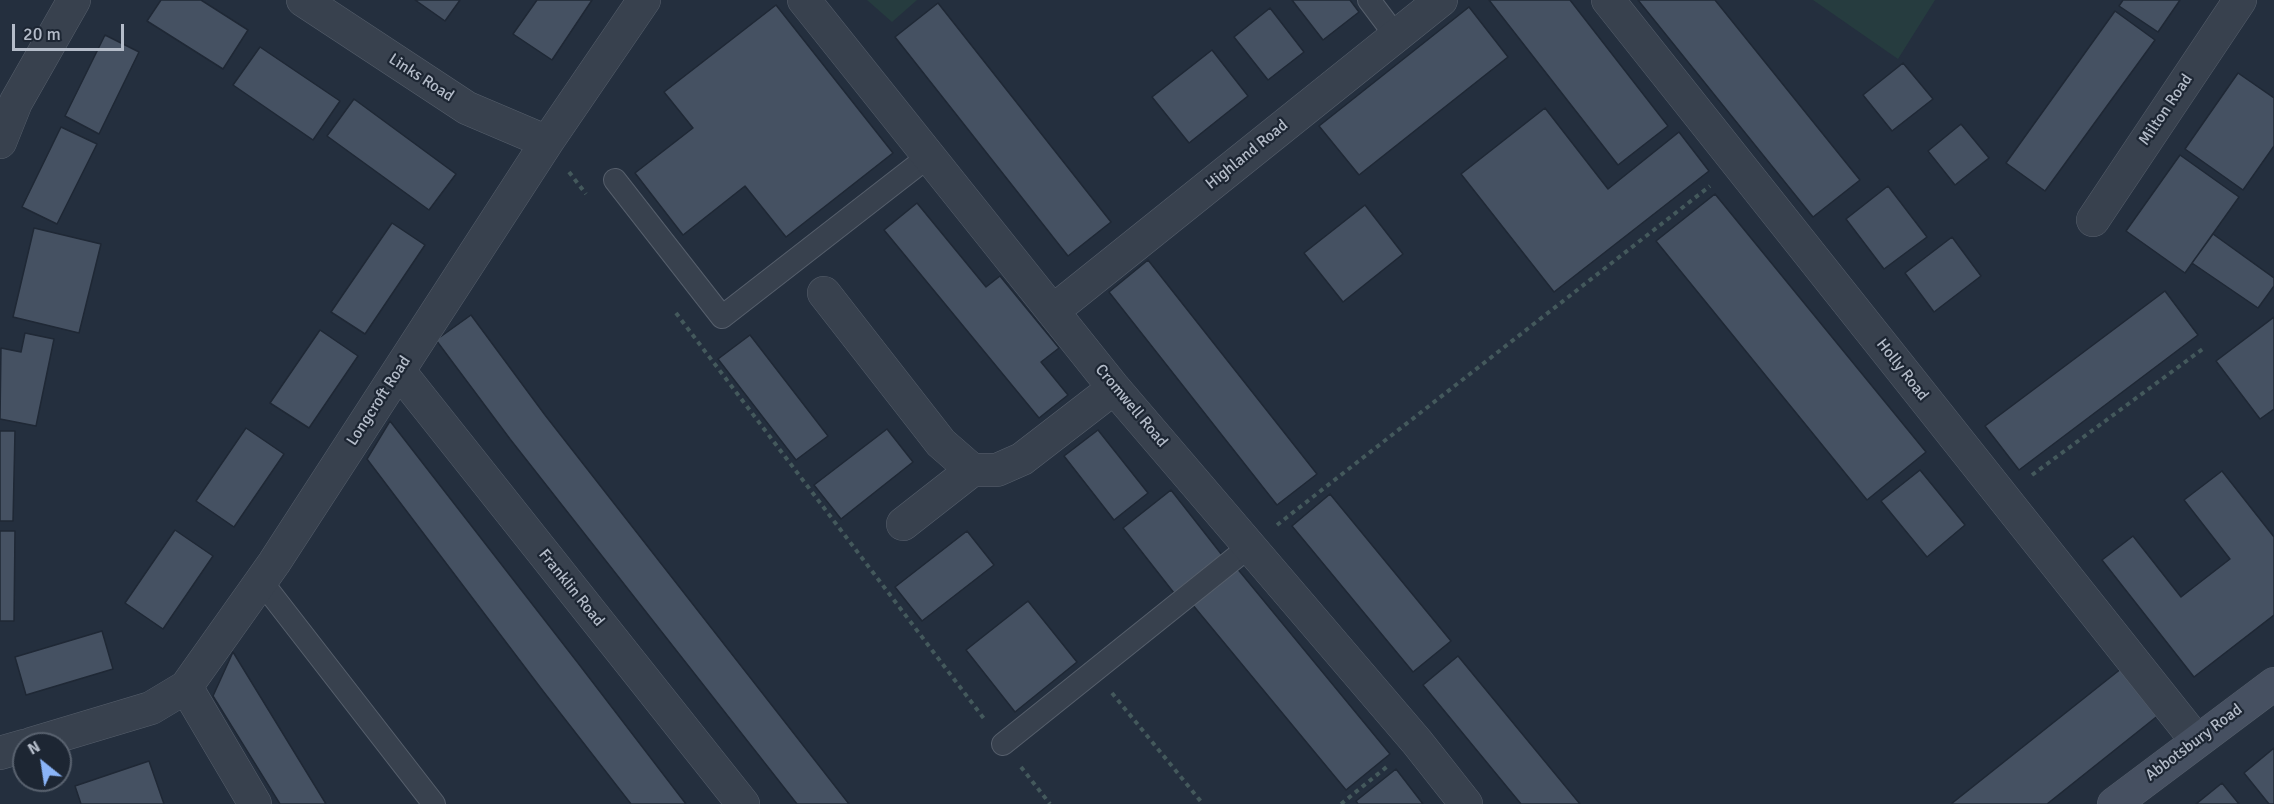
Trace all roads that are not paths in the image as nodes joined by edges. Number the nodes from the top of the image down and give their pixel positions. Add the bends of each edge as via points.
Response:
1 (74, 0) edge
2 (303, 0) edge
3 (644, 0) edge
4 (804, 0) edge
5 (1369, 0) edge
6 (1441, 0) edge
7 (1608, 0) edge
8 (2240, 0) edge
9 (1396, 36) junction
10 (0, 142) edge
11 (547, 142) junction
12 (929, 156) junction
13 (615, 180) dead end
14 (2093, 220) dead end
15 (824, 293) dead end
16 (1053, 311) junction
17 (399, 371) junction
18 (1114, 388) junction
19 (972, 470) junction
20 (903, 524) dead end
21 (1250, 546) junction
22 (261, 581) junction
23 (2274, 684) edge
24 (186, 687) junction
25 (71, 732) edge
26 (2196, 740) junction
27 (1003, 744) road end
28 (255, 804) edge
29 (434, 804) edge
30 (744, 804) edge
31 (1466, 804) edge
32 (2114, 804) edge

1 - 10 street via 16,102
2 - 11 street, Links Road via 467,108
3 - 11 street, Longcroft Road
4 - 12 street, Cromwell Road
5 - 9 lane
6 - 9 street, Highland Road
7 - 26 street, Holly Road
8 - 14 street, Milton Road
9 - 16 street, Highland Road
11 - 17 street, Longcroft Road
12 - 13 lane via 722,317
12 - 16 street, Cromwell Road
15 - 19 street via 941,443
16 - 18 street, Cromwell Road
17 - 22 street, Longcroft Road
17 - 30 street, Franklin Road
18 - 19 street via 1023,459 997,470
18 - 21 street, Cromwell Road
19 - 20 street
21 - 27 lane
21 - 31 street, Cromwell Road
22 - 24 street, Longcroft Road
22 - 29 lane
23 - 26 street, Abbotsbury Road
24 - 25 street via 151,708
24 - 28 street
26 - 32 street, Abbotsbury Road

